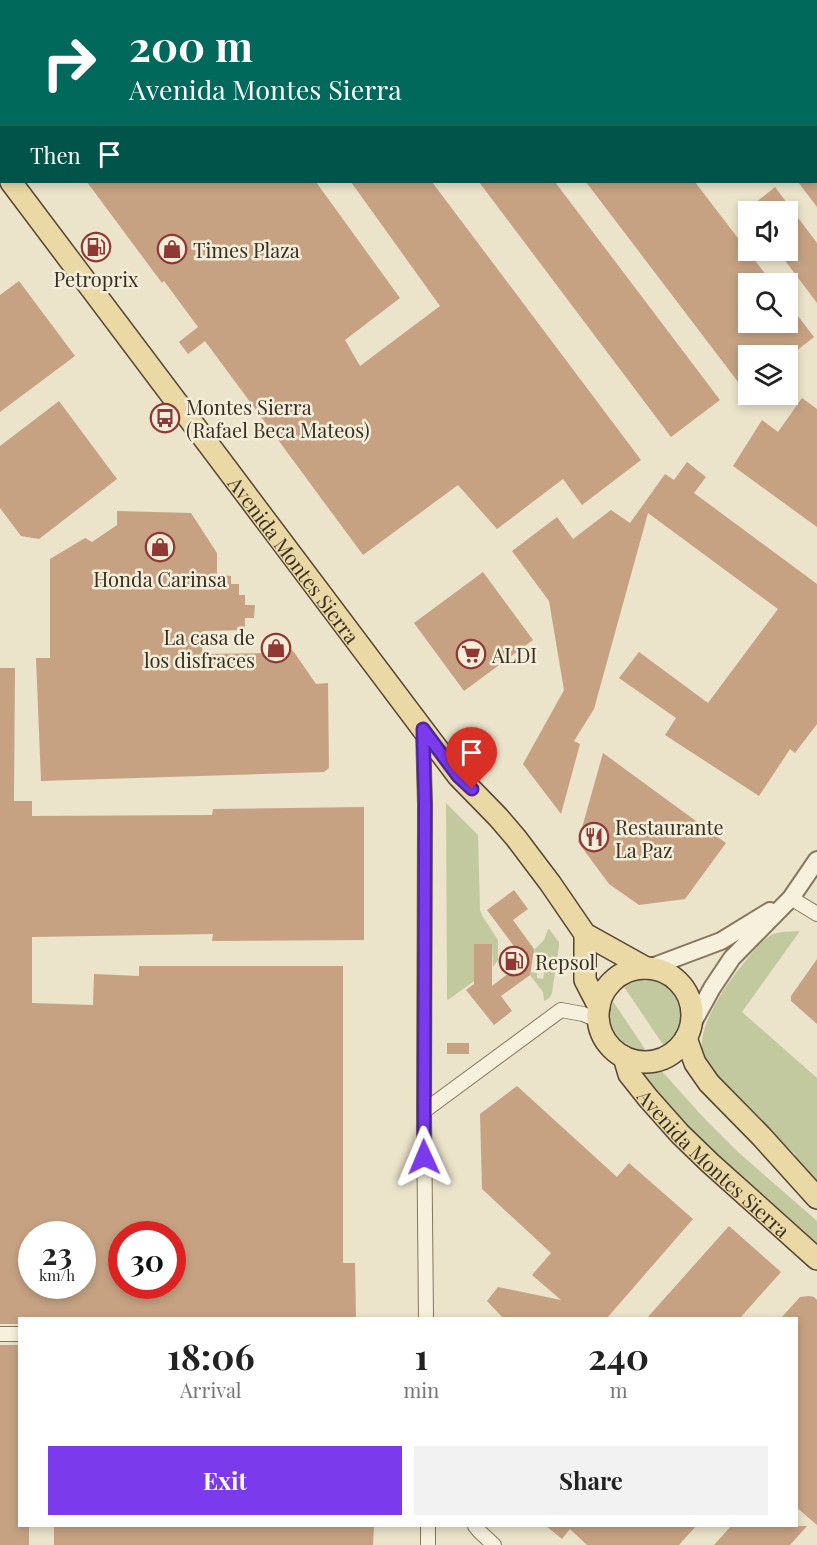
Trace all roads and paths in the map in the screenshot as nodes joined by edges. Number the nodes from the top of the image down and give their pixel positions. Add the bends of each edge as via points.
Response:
1 (12, 183) edge
2 (423, 729) junction
3 (817, 860) edge
4 (791, 898) junction
5 (817, 914) edge
6 (585, 934) junction
7 (647, 968) junction
8 (598, 1014) junction
9 (688, 1033) junction
10 (624, 1057) junction
11 (424, 1111) junction
12 (817, 1198) edge
13 (817, 1259) edge
14 (426, 1317) edge
15 (0, 1334) edge
16 (18, 1334) edge
17 (428, 1527) edge
18 (476, 1527) edge
19 (428, 1545) edge
20 (494, 1545) edge

1 - 2 main road, Avenida Montes Sierra
2 - 6 main road, Avenida Montes Sierra via 458,776 516,838
2 - 11 street
3 - 4 street
4 - 5 street
4 - 7 street via 721,941
4 - 9 street via 732,958
6 - 7 main road, Avenida Montes Sierra
6 - 8 main road via 585,980
7 - 8 main road via 633,969 611,982 601,998
7 - 9 main road via 671,976 687,994 692,1017
8 - 10 main road via 604,1039
8 - 11 street via 561,1010
9 - 10 main road via 680,1046 663,1058 636,1061
9 - 12 main road via 695,1063 709,1083
10 - 13 main road, Avenida Montes Sierra via 629,1074 680,1134
11 - 14 street
15 - 16 street
17 - 19 street
18 - 20 street

